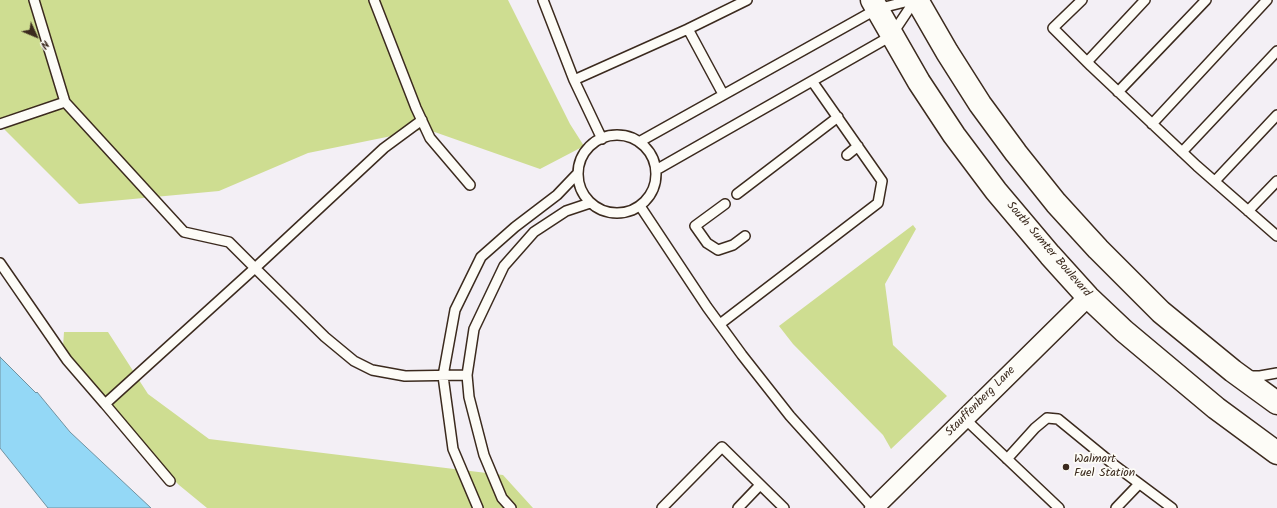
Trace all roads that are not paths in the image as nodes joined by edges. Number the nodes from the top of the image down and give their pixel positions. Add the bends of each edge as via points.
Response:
1 (34, 0) edge
2 (374, 0) edge
3 (543, 0) edge
4 (746, 0) edge
5 (915, 0) edge
6 (1082, 0) edge
7 (1145, 0) edge
8 (1206, 0) edge
9 (1267, 0) edge
10 (875, 5) edge
11 (688, 29) junction
12 (891, 36) junction
13 (1277, 51) edge
14 (1087, 62) junction
15 (574, 80) junction
16 (812, 81) junction
17 (1118, 92) junction
18 (723, 94) junction
19 (65, 102) junction
20 (1277, 115) edge
21 (838, 117) junction
22 (422, 120) junction
23 (0, 124) edge
24 (1152, 124) junction
25 (602, 139) junction
26 (639, 142) junction
27 (858, 146) junction
28 (1182, 152) junction
29 (847, 155) dead end
30 (656, 170) junction
31 (578, 173) junction
32 (1277, 181) edge
33 (1215, 182) junction
34 (470, 185) dead end
35 (738, 194) dead end
36 (590, 203) junction
37 (725, 204) dead end
38 (640, 206) junction
39 (1248, 211) junction
40 (745, 236) dead end
41 (1277, 236) edge
42 (0, 263) edge
43 (255, 268) junction
44 (1088, 297) junction
45 (720, 324) junction
46 (1233, 371) junction
47 (1277, 373) edge
48 (467, 375) junction
49 (443, 376) junction
50 (1277, 403) edge
51 (105, 404) junction
52 (964, 418) junction
53 (1277, 453) edge
54 (1007, 459) junction
55 (170, 481) dead end
56 (1139, 484) junction
57 (760, 485) junction
58 (478, 508) edge
59 (511, 508) edge
60 (662, 508) edge
61 (738, 508) edge
62 (784, 508) edge
63 (874, 508) edge
64 (1059, 508) edge
65 (1116, 508) edge
66 (1172, 508) edge

1 - 19 lane
2 - 22 lane
3 - 15 lane
4 - 11 lane
5 - 10 lane
5 - 12 lane
5 - 46 main road via 980,104 1056,203 1161,312
6 - 14 lane via 1053,28
7 - 14 lane
8 - 17 lane
9 - 24 lane
10 - 12 main road, South Sumter Boulevard
10 - 18 lane
11 - 15 lane
11 - 18 lane
12 - 16 lane
12 - 44 main road, South Sumter Boulevard via 954,135 996,191
13 - 28 lane
14 - 17 lane
15 - 25 lane
16 - 21 lane
16 - 30 lane
17 - 24 lane
18 - 26 lane
19 - 23 lane
19 - 43 lane via 184,232 229,242
20 - 33 lane
21 - 27 lane
21 - 35 lane
22 - 34 lane via 430,138
22 - 43 lane via 384,148
24 - 28 lane
25 - 26 lane via 614,135 627,136
25 - 31 lane via 592,144 585,153
26 - 30 lane via 648,149
27 - 29 lane
27 - 45 lane via 882,181 878,203
28 - 33 lane
30 - 38 lane via 653,191
31 - 36 lane via 583,194
31 - 49 lane via 557,195 481,257 455,310
32 - 39 lane
33 - 39 lane
36 - 38 lane via 614,213 628,212
36 - 48 lane via 566,211 534,232 504,266 474,329
37 - 40 lane via 696,226 707,243 718,250 733,245
38 - 45 lane
39 - 41 lane
42 - 51 lane via 67,360
43 - 49 lane via 325,337 354,361 372,370 405,376
43 - 51 lane
44 - 52 street, Stauffenberg Lane
44 - 53 main road, South Sumter Boulevard via 1188,386
45 - 63 lane via 790,416
46 - 47 lane via 1251,377
46 - 50 main road
48 - 49 lane
48 - 59 lane via 469,397 484,455 502,498
49 - 58 lane via 453,449
51 - 55 lane
52 - 54 lane
52 - 63 street, Stauffenberg Lane
54 - 56 lane via 1047,418 1058,420
54 - 64 lane
56 - 65 lane
56 - 66 lane
57 - 60 lane via 722,447
57 - 61 lane
57 - 62 lane

